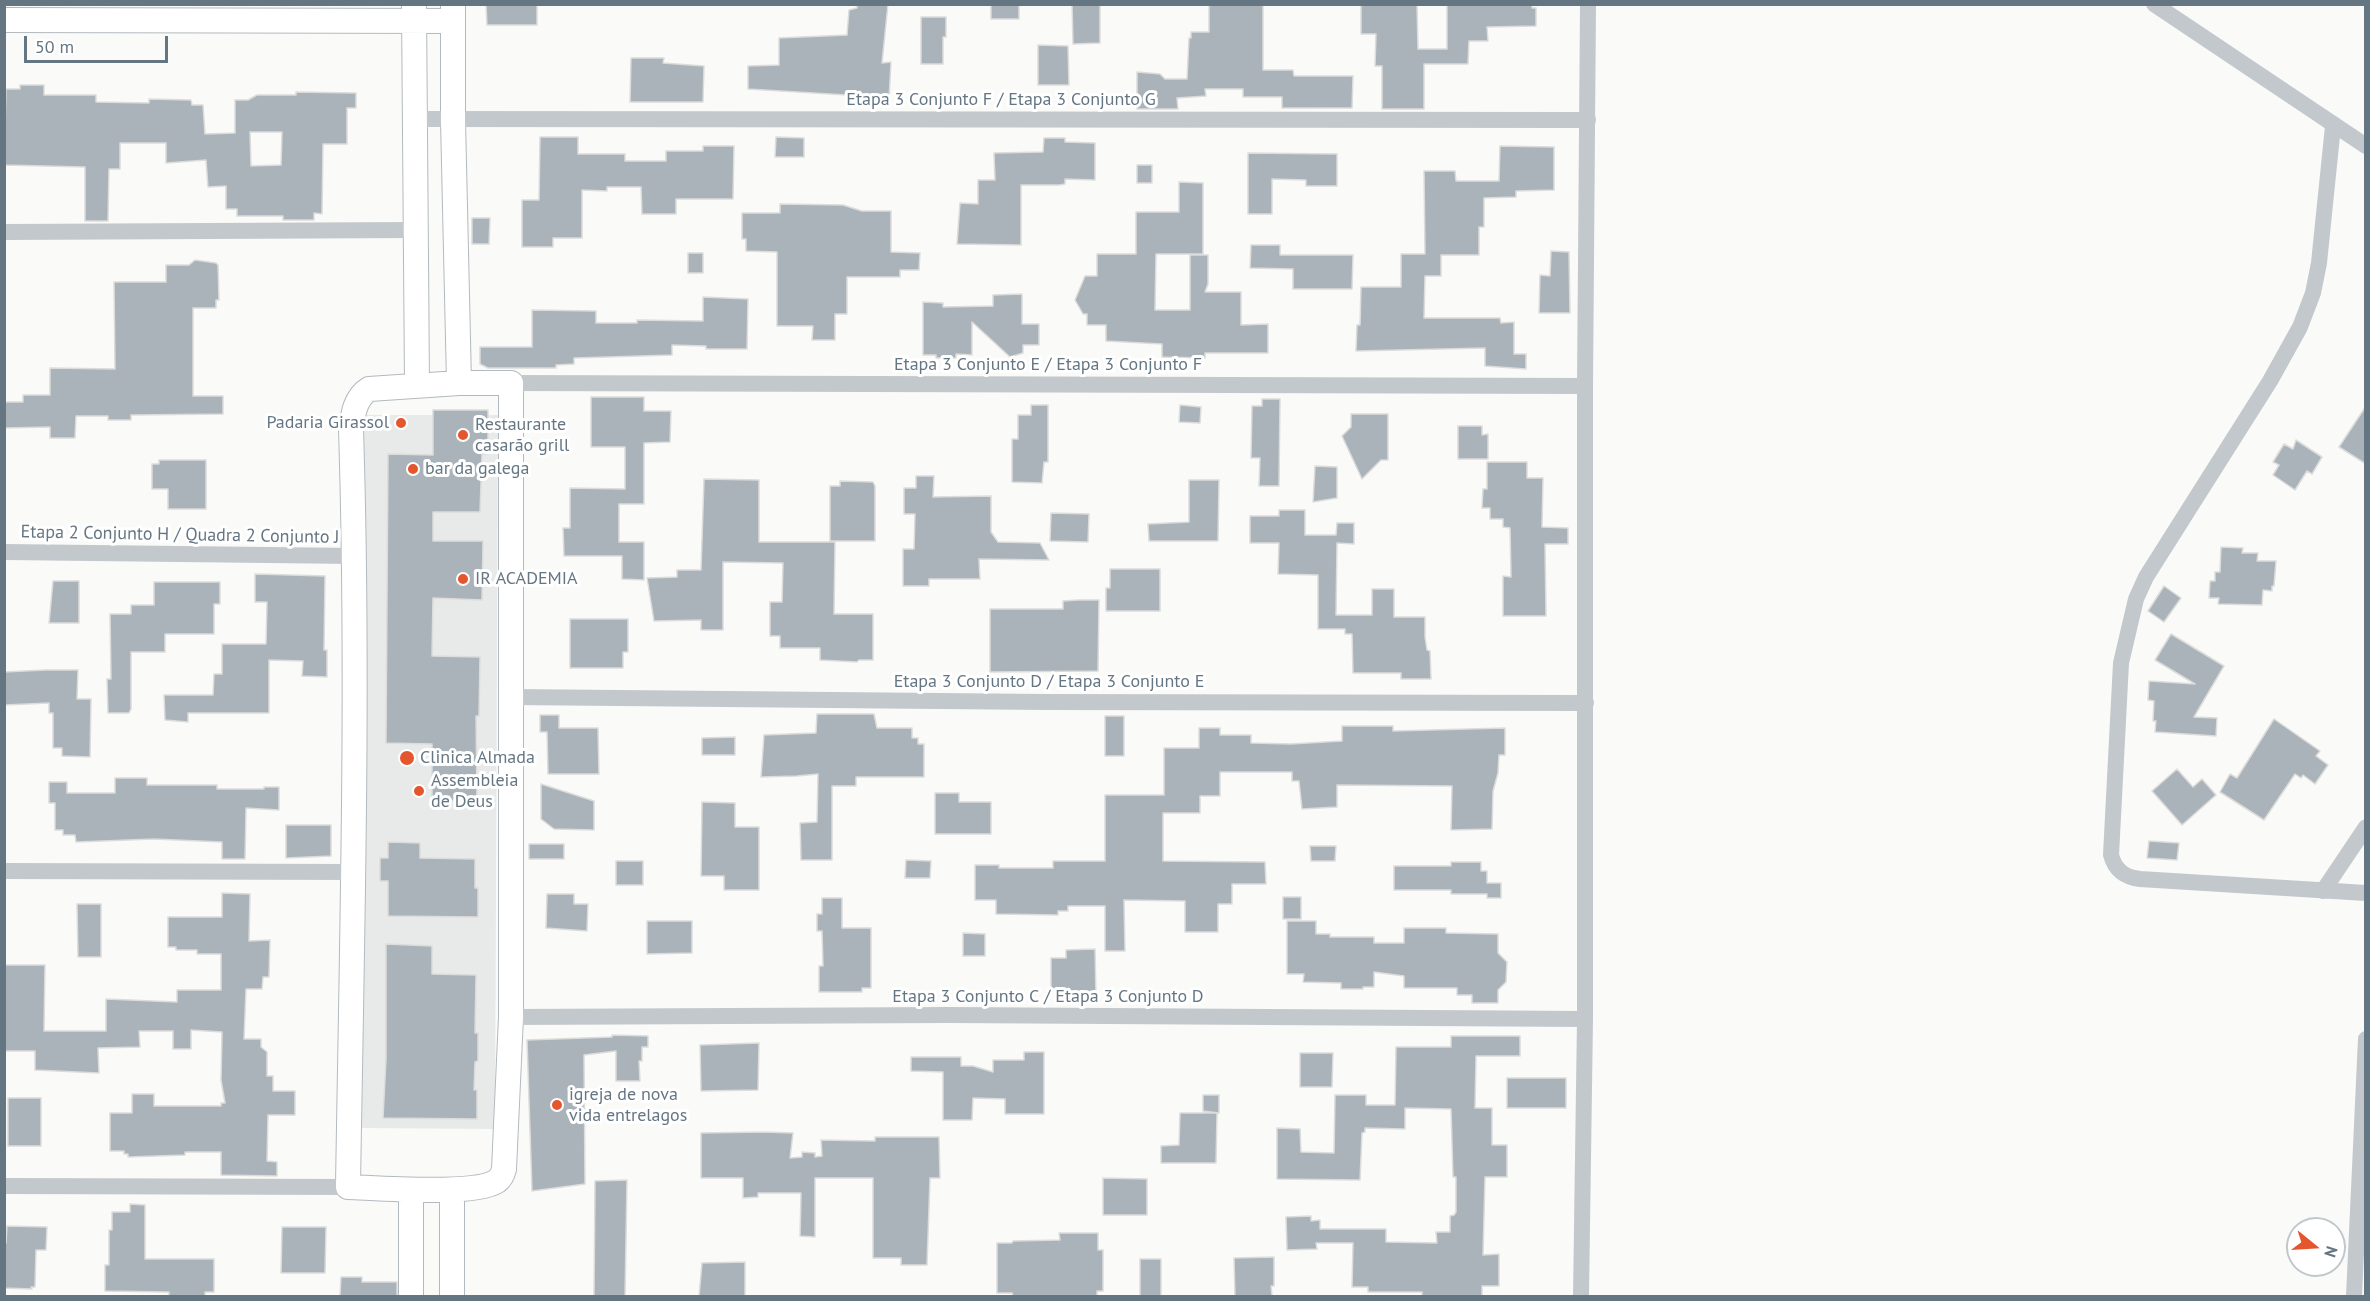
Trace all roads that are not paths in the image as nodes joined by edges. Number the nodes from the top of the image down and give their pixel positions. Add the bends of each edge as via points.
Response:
1 (1588, 4) edge
2 (2154, 4) edge
3 (413, 13) edge
4 (453, 13) edge
5 (4, 20) edge
6 (414, 119) junction
7 (453, 120) junction
8 (1588, 120) junction
9 (2333, 126) junction
10 (2366, 146) edge
11 (415, 230) junction
12 (4, 232) edge
13 (459, 383) junction
14 (511, 383) junction
15 (417, 385) junction
16 (1585, 386) junction
17 (4, 552) edge
18 (355, 556) junction
19 (511, 697) junction
20 (1587, 703) junction
21 (2366, 827) edge
22 (4, 871) edge
23 (353, 872) junction
24 (2323, 891) junction
25 (2366, 893) edge
26 (511, 1017) junction
27 (1585, 1019) junction
28 (2366, 1040) edge
29 (4, 1186) edge
30 (348, 1187) junction
31 (411, 1190) junction
32 (452, 1190) junction
33 (411, 1296) edge
34 (452, 1296) edge
35 (1581, 1296) edge
36 (2354, 1296) edge

1 - 8 street
2 - 9 street
3 - 4 street
3 - 5 street
3 - 6 street
4 - 7 street
6 - 7 street, Etapa 3 Conjunto F / Etapa 3 Conjunto G
6 - 11 street
7 - 8 street, Etapa 3 Conjunto F / Etapa 3 Conjunto G
7 - 13 street
8 - 16 street
9 - 10 street
9 - 24 street via 2319,263 2300,327 2136,599 2121,663 2111,855 2119,871 2131,878
11 - 12 street
11 - 15 street
13 - 14 street
13 - 15 street
14 - 16 street, Etapa 3 Conjunto E / Etapa 3 Conjunto F
14 - 19 street
15 - 18 street via 369,389 352,414
16 - 20 street
17 - 18 street, Etapa 2 Conjunto H / Quadra 2 Conjunto J
18 - 23 street
19 - 20 street, Etapa 3 Conjunto D / Etapa 3 Conjunto E
19 - 26 street
20 - 27 street
21 - 24 street
22 - 23 street
23 - 30 street
24 - 25 street
26 - 27 street, Etapa 3 Conjunto C / Etapa 3 Conjunto D
26 - 32 street via 503,1173 493,1183
27 - 35 street
28 - 36 street
29 - 30 street
30 - 31 street
31 - 32 street
31 - 33 street
32 - 34 street

